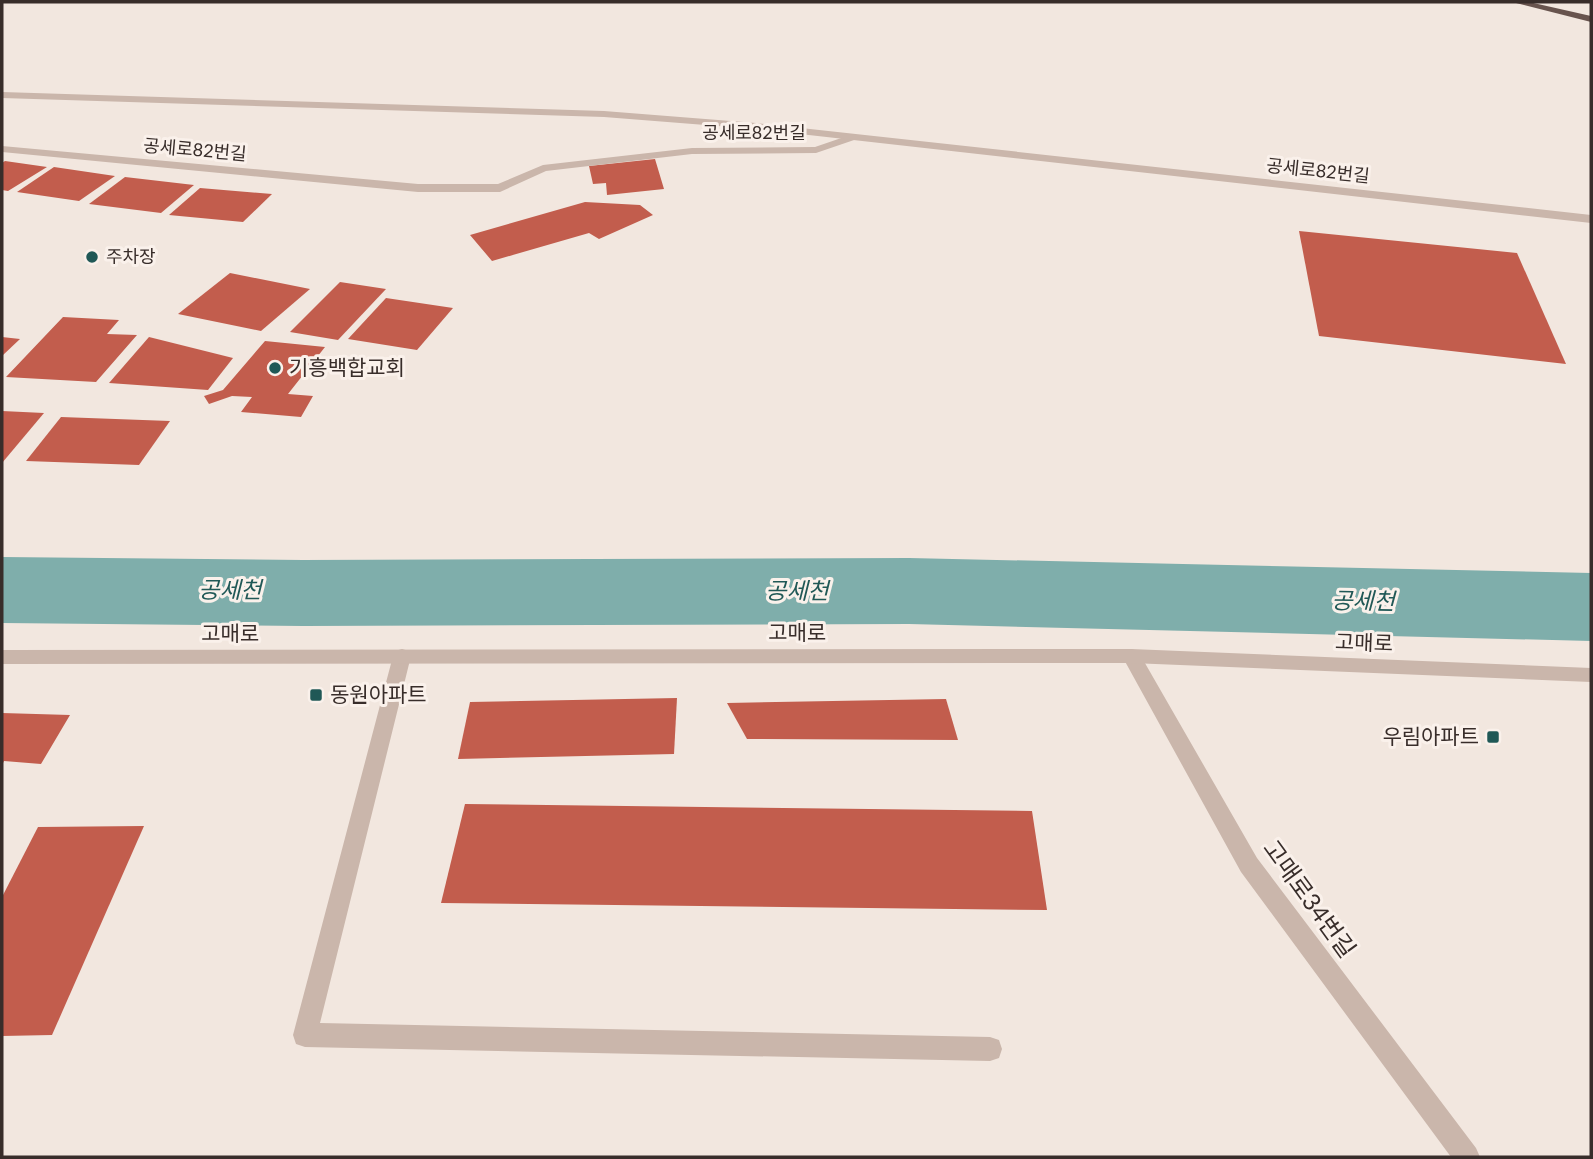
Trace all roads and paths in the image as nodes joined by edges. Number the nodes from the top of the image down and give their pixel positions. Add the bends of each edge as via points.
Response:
1 (1517, 2) edge
2 (1590, 18) edge
3 (2, 95) edge
4 (853, 137) junction
5 (2, 149) edge
6 (1591, 219) edge
7 (402, 656) junction
8 (1131, 656) junction
9 (2, 657) edge
10 (1591, 675) edge
11 (990, 1049) dead end
12 (1467, 1157) edge

1 - 2 highway
3 - 4 street via 604,114
4 - 5 street, 공세로82번길 via 816,150 692,150 543,168 500,188 418,188
4 - 6 street, 공세로82번길
7 - 8 street, 고매로
7 - 9 street, 고매로
7 - 11 street via 304,1035
8 - 10 street, 고매로
8 - 12 street, 고매로34번길 via 1249,865

